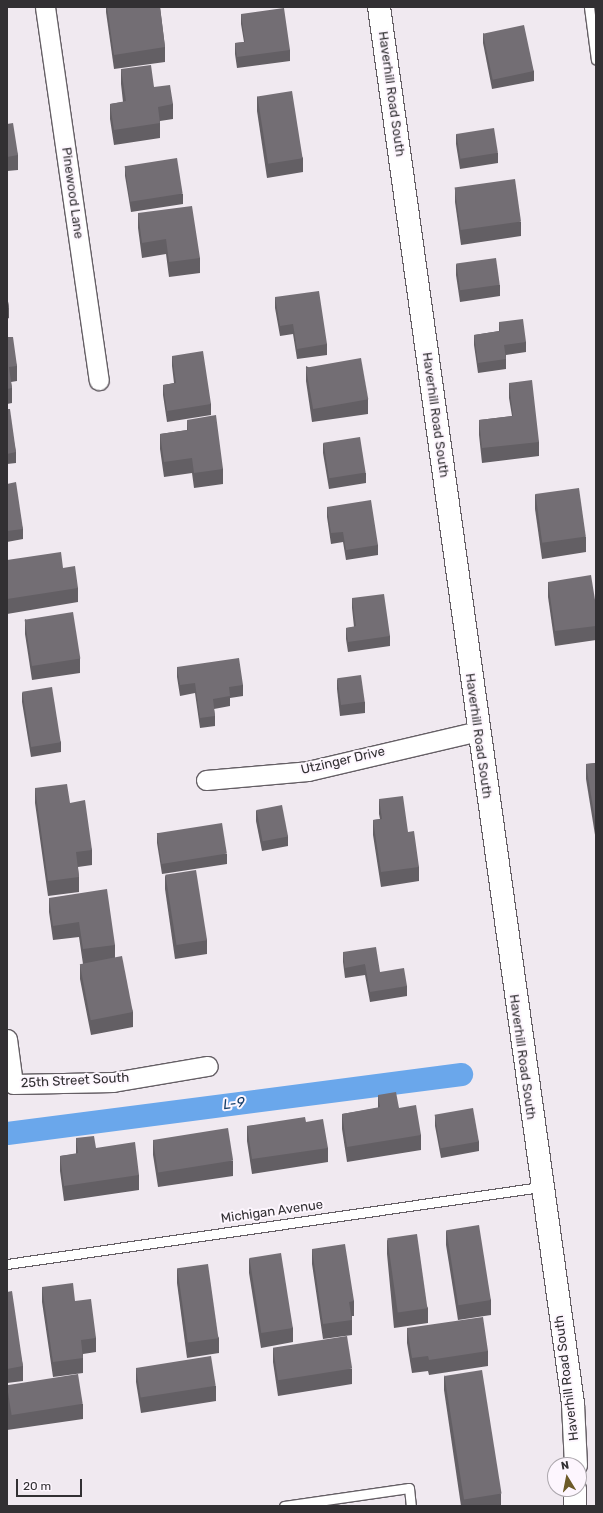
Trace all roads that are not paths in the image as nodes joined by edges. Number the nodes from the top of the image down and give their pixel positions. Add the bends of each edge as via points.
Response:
1 (45, 7) edge
2 (379, 7) edge
3 (589, 7) edge
4 (596, 60) edge
5 (99, 380) dead end
6 (478, 731) junction
7 (206, 780) dead end
8 (7, 1039) edge
9 (208, 1066) dead end
10 (541, 1186) junction
11 (7, 1264) edge
12 (575, 1457) edge
13 (284, 1506) edge
14 (411, 1506) edge

1 - 5 street, Pinewood Lane
2 - 6 street, Haverhill Road South
3 - 4 lane
6 - 7 street, Utzinger Drive via 308,770
6 - 10 street, Haverhill Road South
8 - 9 street, 25th Street South via 13,1084 113,1082
10 - 11 lane, Michigan Avenue
10 - 12 street, Haverhill Road South via 572,1404
13 - 14 lane via 408,1488

